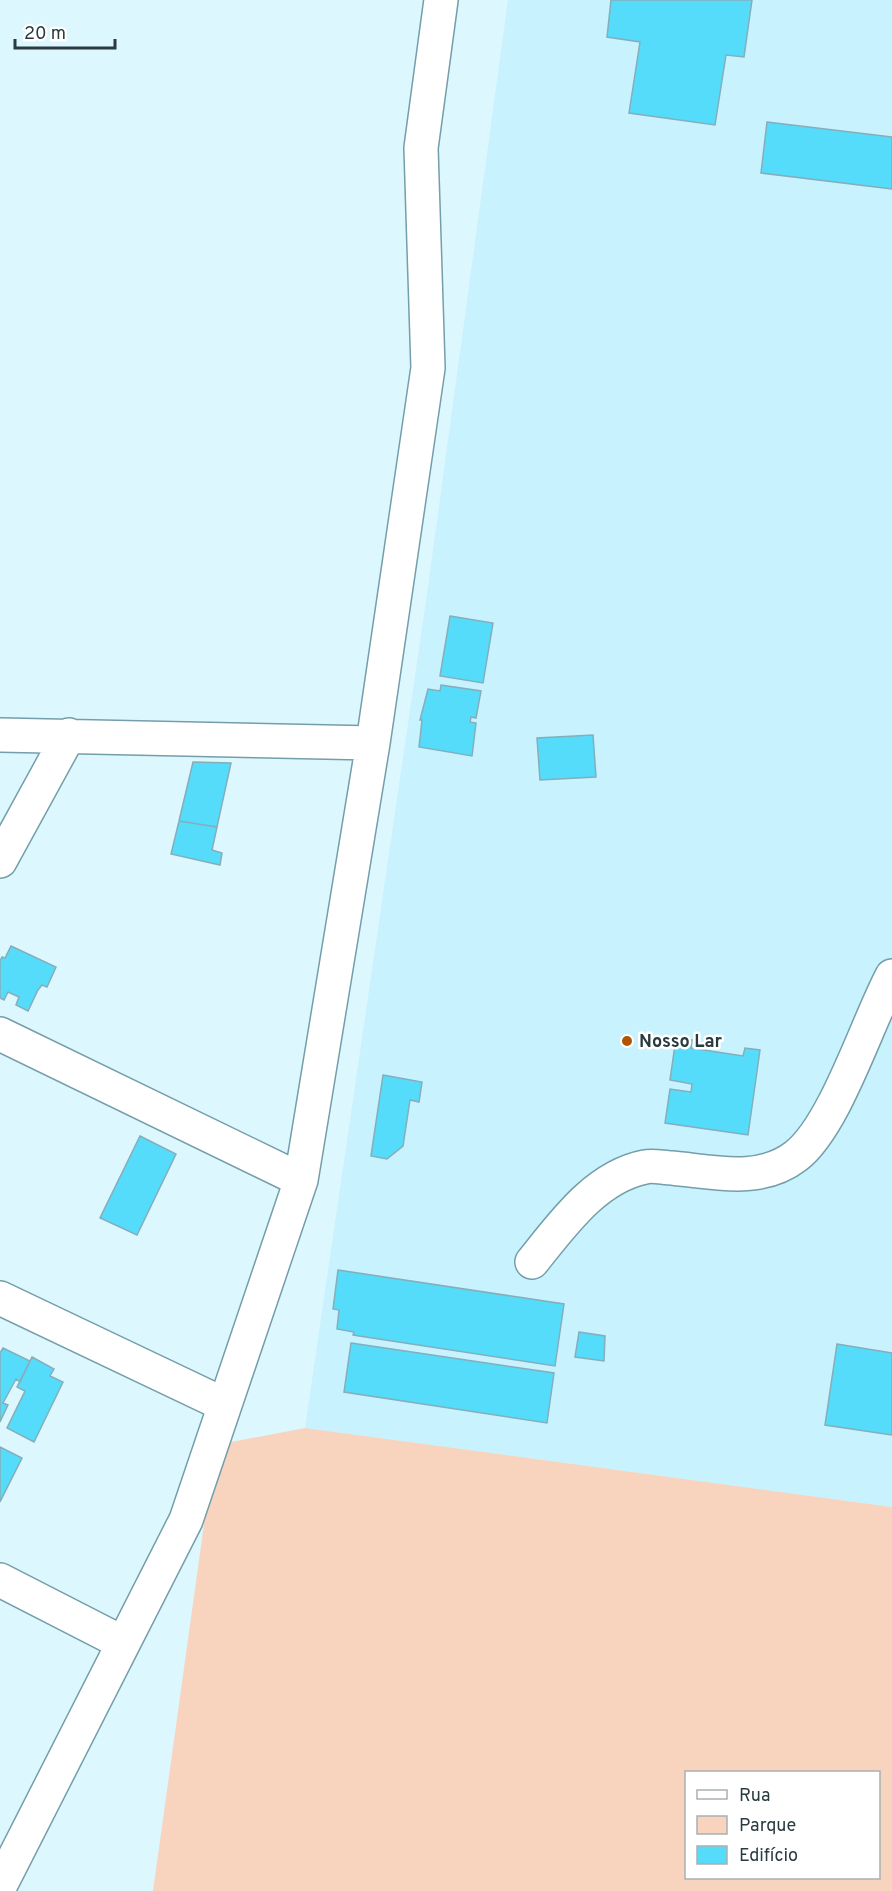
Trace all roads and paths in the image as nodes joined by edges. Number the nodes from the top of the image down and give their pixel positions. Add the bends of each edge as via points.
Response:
1 (441, 0) edge
2 (0, 735) edge
3 (69, 735) junction
4 (373, 743) junction
5 (0, 861) edge
6 (892, 976) edge
7 (0, 1034) edge
8 (302, 1180) junction
9 (532, 1262) dead end
10 (0, 1298) edge
11 (225, 1405) junction
12 (0, 1580) edge
13 (123, 1643) junction
14 (5, 1865) edge

1 - 4 street via 421,148 428,368
2 - 3 street
3 - 4 street
3 - 5 street
4 - 8 street
6 - 9 street via 825,1121 797,1156 772,1171 734,1175 646,1166 615,1178 587,1198
7 - 8 street
8 - 11 street
10 - 11 street
11 - 13 street via 186,1520
12 - 13 street
13 - 14 street

